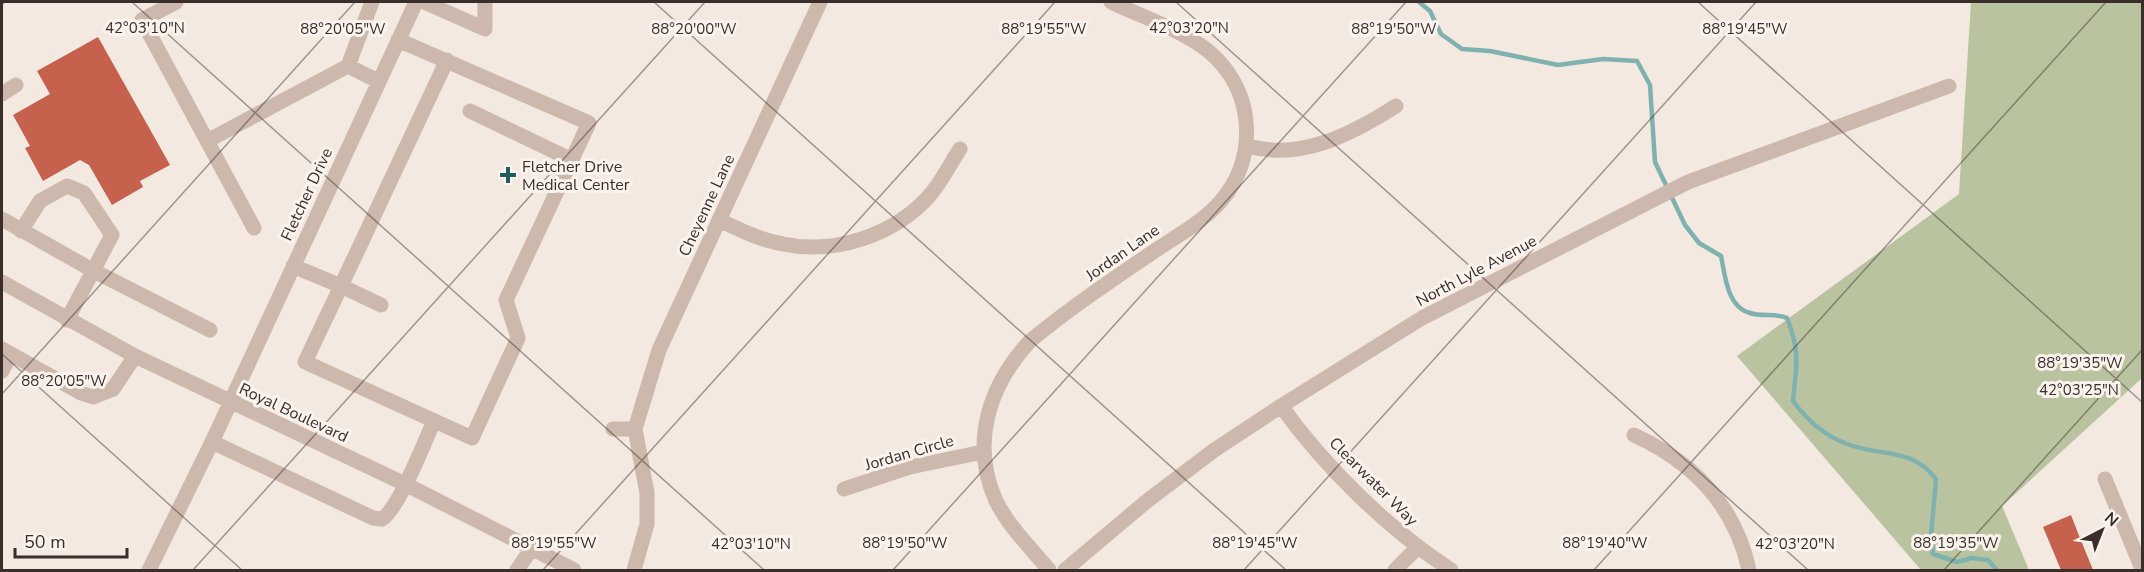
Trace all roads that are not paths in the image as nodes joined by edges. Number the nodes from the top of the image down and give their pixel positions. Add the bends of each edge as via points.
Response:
1 (176, 2) edge
2 (372, 2) edge
3 (416, 2) edge
4 (424, 2) edge
5 (485, 2) edge
6 (820, 2) edge
7 (1111, 2) edge
8 (399, 40) junction
9 (447, 60) junction
10 (348, 66) junction
11 (378, 81) junction
12 (16, 85) dead end
13 (1949, 86) dead end
14 (2, 94) edge
15 (1396, 106) dead end
16 (470, 111) dead end
17 (207, 141) junction
18 (1248, 146) junction
19 (960, 149) dead end
20 (572, 160) junction
21 (2, 219) edge
22 (719, 220) junction
23 (254, 228) dead end
24 (21, 231) junction
25 (293, 266) junction
26 (94, 271) junction
27 (2, 282) edge
28 (340, 286) junction
29 (381, 305) dead end
30 (67, 320) junction
31 (210, 330) dead end
32 (6, 351) edge
33 (135, 356) junction
34 (2, 371) edge
35 (230, 402) junction
36 (1281, 406) junction
37 (434, 421) junction
38 (613, 429) dead end
39 (635, 429) junction
40 (1634, 435) dead end
41 (212, 442) junction
42 (983, 452) junction
43 (2105, 479) dead end
44 (405, 484) junction
45 (844, 489) dead end
46 (532, 548) junction
47 (1417, 548) junction
48 (2142, 569) edge
49 (149, 570) edge
50 (517, 570) edge
51 (574, 570) edge
52 (634, 570) edge
53 (1049, 570) edge
54 (1065, 570) edge
55 (1395, 570) edge
56 (1451, 570) edge
57 (1749, 570) edge

1 - 17 street via 142,20
2 - 10 street
3 - 8 street, Fletcher Drive
4 - 5 street via 485,28
6 - 22 street, Cheyenne Lane
7 - 18 street, Jordan Lane via 1188,39 1215,57 1239,97
8 - 9 street
8 - 11 street, Fletcher Drive
9 - 20 street via 589,123
9 - 28 street
10 - 11 street
10 - 17 street
11 - 25 street, Fletcher Drive
12 - 14 street
13 - 36 street, North Lyle Avenue via 1688,182 1422,318
15 - 18 street via 1361,128 1320,145 1274,150
16 - 20 street
17 - 23 street
18 - 42 street, Jordan Lane via 1239,174 1214,209 1047,327 1016,357 994,392
19 - 22 street via 920,205 883,231 846,243 811,247 784,244 758,238
20 - 37 street via 506,300 518,338 472,438
21 - 24 street
22 - 39 street, Cheyenne Lane via 659,350
24 - 26 street
24 - 26 street via 40,201 67,186 84,193 112,235
25 - 28 street
25 - 35 street, Fletcher Drive
26 - 30 street
26 - 31 street
27 - 30 street, Royal Boulevard
28 - 29 street
28 - 37 street via 304,362
30 - 33 street, Royal Boulevard
32 - 33 street via 93,397 113,389
32 - 34 street
33 - 35 street, Royal Boulevard
35 - 41 street, Fletcher Drive
35 - 44 street, Royal Boulevard
36 - 47 street, Clearwater Way via 1328,462
36 - 54 street, North Lyle Avenue via 1147,501
37 - 44 street
38 - 39 street
39 - 52 street, Cheyenne Lane via 647,493 647,524
40 - 57 street via 1661,447 1710,488 1739,535
41 - 44 street via 373,518 388,515
41 - 49 street, Fletcher Drive
42 - 45 street, Jordan Circle via 910,467
42 - 53 street, Jordan Lane via 996,501
43 - 48 street
44 - 46 street, Royal Boulevard
46 - 50 street
46 - 51 street, Royal Boulevard
47 - 55 street
47 - 56 street, Clearwater Way

